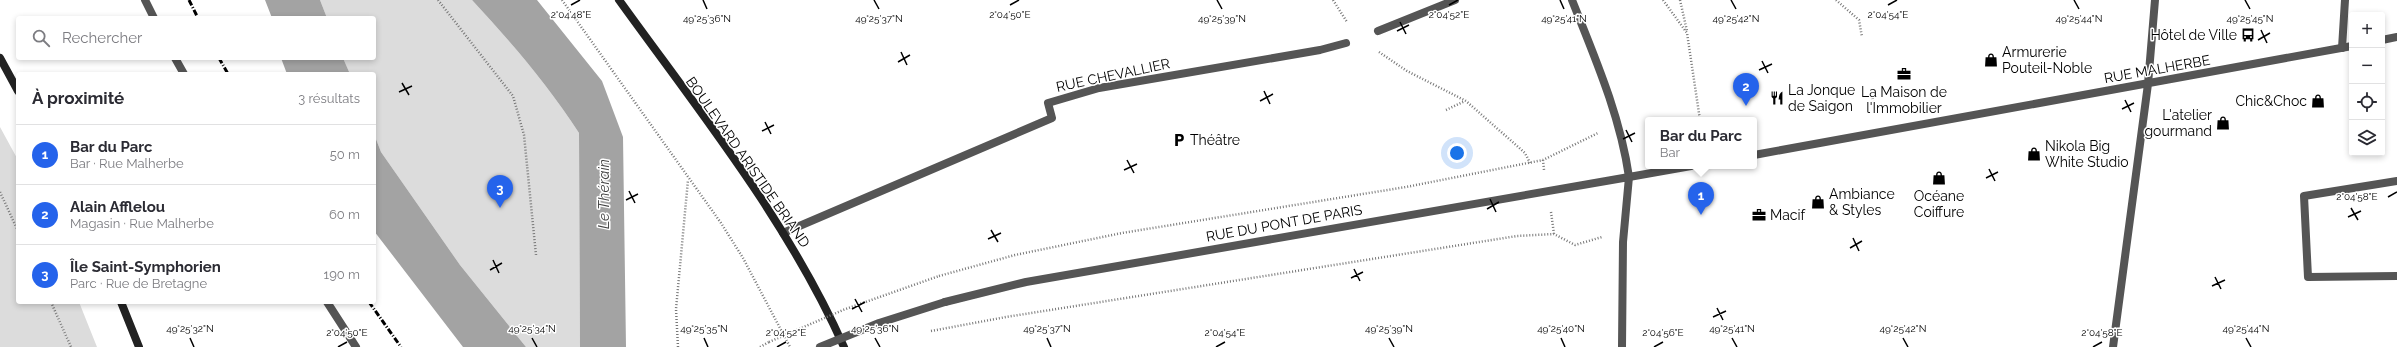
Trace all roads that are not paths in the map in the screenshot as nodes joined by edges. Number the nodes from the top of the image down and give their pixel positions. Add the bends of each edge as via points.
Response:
1 (145, 0) edge
2 (619, 0) edge
3 (1455, 0) edge
4 (1572, 0) edge
5 (2155, 0) edge
6 (2345, 0) edge
7 (153, 16) edge
8 (1378, 31) dead end
9 (2397, 37) edge
10 (2385, 39) edge
11 (1346, 43) dead end
12 (2349, 47) edge
13 (2342, 48) junction
14 (0, 58) edge
15 (176, 60) edge
16 (183, 72) edge
17 (2148, 84) junction
18 (16, 87) edge
19 (1757, 154) edge
20 (1674, 169) edge
21 (1629, 177) junction
22 (2397, 181) edge
23 (783, 233) junction
24 (2397, 276) edge
25 (122, 304) edge
26 (328, 304) edge
27 (139, 347) edge
28 (356, 347) edge
29 (820, 347) edge
30 (844, 347) edge
31 (1622, 347) edge
32 (2113, 347) edge

1 - 7 street
2 - 23 main road, BOULEVARD ARISTIDE BRIAND
3 - 8 street
4 - 21 street via 1614,110 1623,140
5 - 17 street
6 - 13 street
9 - 10 street
11 - 23 street, RUE CHEVALLIER via 1320,50 1099,88 1048,103 1052,118
12 - 13 street, RUE MALHERBE
13 - 17 street, RUE MALHERBE
14 - 18 main road
15 - 16 street
17 - 19 street, RUE MALHERBE
17 - 32 street
20 - 21 street
21 - 29 street, RUE DU PONT DE PARIS, bridge via 1026,282 945,302 879,323
21 - 31 street via 1624,230
22 - 24 street via 2304,196 2308,277
23 - 30 main road, BOULEVARD ARISTIDE BRIAND via 820,295
25 - 27 main road
26 - 28 street

